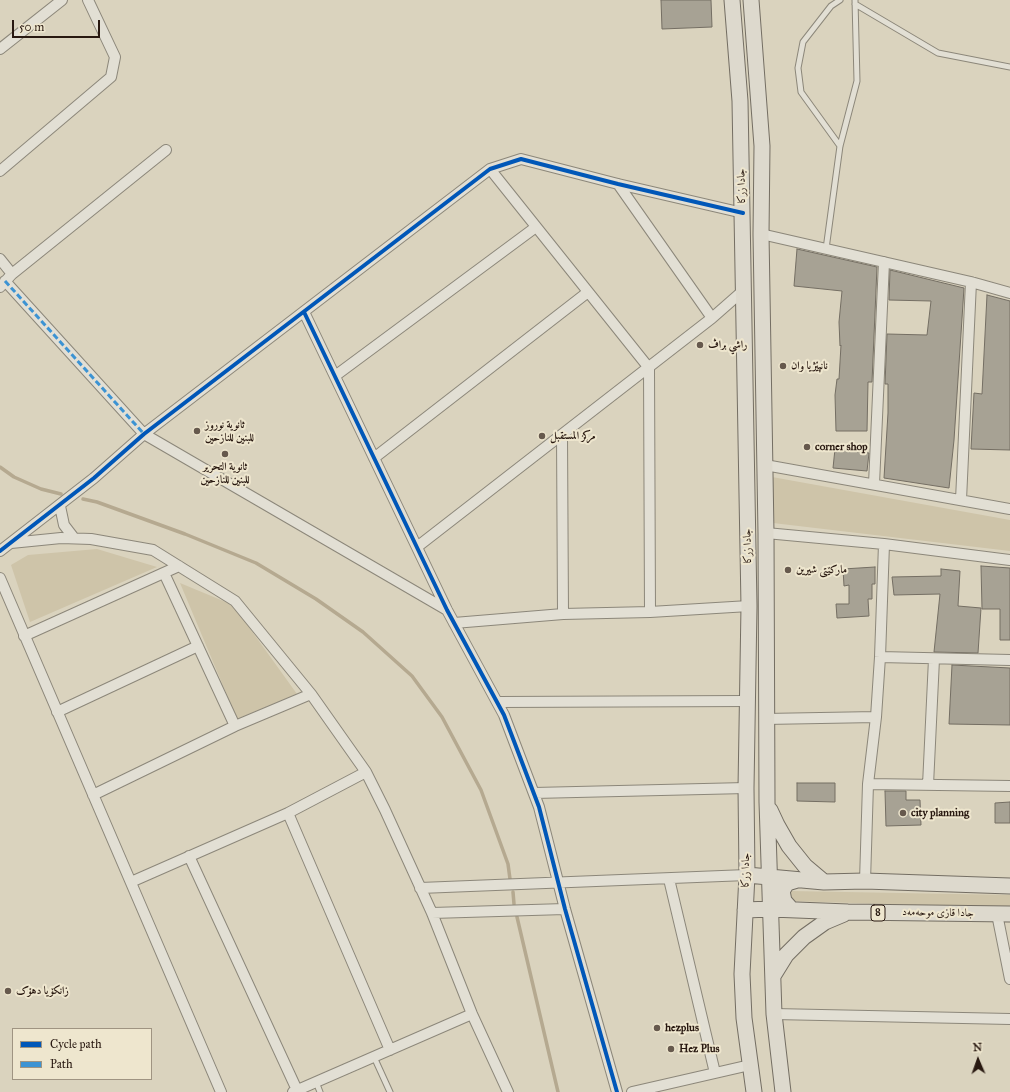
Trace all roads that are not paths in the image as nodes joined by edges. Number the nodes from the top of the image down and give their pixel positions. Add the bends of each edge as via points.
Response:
1 (62, 0) edge
2 (88, 0) edge
3 (732, 0) edge
4 (751, 0) edge
5 (840, 0) edge
6 (855, 2) edge
7 (0, 49) edge
8 (1010, 67) edge
9 (840, 146) junction
10 (166, 150) dead end
11 (490, 169) junction
12 (0, 171) edge
13 (618, 184) junction
14 (743, 213) junction
15 (536, 227) junction
16 (761, 234) junction
17 (826, 249) junction
18 (0, 259) edge
19 (884, 262) junction
20 (6, 281) edge
21 (971, 282) junction
22 (744, 290) junction
23 (588, 292) junction
24 (1010, 293) edge
25 (304, 312) junction
26 (712, 318) junction
27 (648, 368) junction
28 (335, 376) junction
29 (144, 434) junction
30 (562, 435) junction
31 (374, 458) junction
32 (765, 465) junction
33 (874, 484) junction
34 (961, 500) junction
35 (60, 506) junction
36 (1010, 509) edge
37 (766, 533) junction
38 (74, 538) junction
39 (11, 543) junction
40 (884, 544) junction
41 (417, 547) junction
42 (0, 551) edge
43 (1010, 560) edge
44 (179, 566) junction
45 (164, 573) junction
46 (0, 578) edge
47 (749, 606) junction
48 (447, 610) junction
49 (650, 612) junction
50 (563, 614) junction
51 (454, 623) junction
52 (24, 636) junction
53 (198, 646) junction
54 (880, 657) junction
55 (934, 659) junction
56 (1010, 660) edge
57 (311, 694) junction
58 (747, 701) junction
59 (498, 702) junction
60 (57, 712) junction
61 (876, 717) junction
62 (765, 719) junction
63 (235, 726) junction
64 (366, 772) junction
65 (868, 784) junction
66 (928, 785) junction
67 (1010, 786) edge
68 (746, 788) junction
69 (534, 793) junction
70 (93, 795) junction
71 (767, 802) junction
72 (288, 813) junction
73 (189, 856) junction
74 (747, 875) junction
75 (770, 878) junction
76 (669, 879) junction
77 (797, 880) junction
78 (865, 881) junction
79 (130, 882) junction
80 (824, 882) junction
81 (558, 883) junction
82 (1010, 886) edge
83 (420, 888) junction
84 (565, 909) junction
85 (771, 909) junction
86 (745, 910) junction
87 (792, 910) junction
88 (848, 912) junction
89 (432, 913) junction
90 (1004, 914) edge
91 (773, 976) junction
92 (1010, 979) edge
93 (472, 1014) junction
94 (774, 1014) junction
95 (1010, 1019) edge
96 (390, 1050) junction
97 (374, 1057) junction
98 (750, 1065) junction
99 (715, 1073) junction
100 (318, 1087) edge
101 (295, 1091) edge
102 (221, 1092) edge
103 (390, 1092) edge
104 (508, 1092) edge
105 (617, 1092) edge
106 (632, 1092) edge
107 (754, 1092) edge
108 (783, 1092) edge

1 - 7 street
2 - 12 street via 115,57 111,77
3 - 14 main road, جادا زرکا via 740,101
4 - 16 main road, جادا زرکا via 762,146
5 - 9 lane via 831,6 803,42 798,68 801,92
6 - 8 lane via 938,53
6 - 9 lane via 857,81
9 - 17 lane
10 - 20 street
11 - 13 street via 521,160
11 - 15 street
11 - 25 street
13 - 14 street
13 - 26 street
14 - 22 main road, جادا زرکا
15 - 23 street
15 - 28 street
16 - 17 street
16 - 32 main road, جادا زرکا
17 - 19 street
18 - 20 street
19 - 21 street
19 - 33 street
20 - 29 street
21 - 24 street
21 - 34 street
22 - 26 street
22 - 47 main road, جادا زرکا
23 - 27 street
23 - 31 street
25 - 28 street
25 - 29 street
26 - 27 street
27 - 30 street
27 - 49 street
28 - 31 street
29 - 35 street
29 - 48 street
30 - 41 street
30 - 50 street
31 - 41 street
32 - 33 street
32 - 37 main road, جادا زرکا
33 - 34 street
34 - 36 street
35 - 38 street via 64,525
35 - 39 street
37 - 40 street
37 - 62 main road, جادا زرکا
38 - 39 street
38 - 44 street via 153,550
39 - 42 street
40 - 43 street
40 - 54 street
41 - 48 street
44 - 45 street
44 - 57 street via 235,601
45 - 52 street
45 - 53 street
46 - 52 street
47 - 49 street
47 - 58 main road, جادا زرکا
48 - 51 street
49 - 50 street
50 - 51 street
51 - 59 street
52 - 60 street
53 - 60 street
53 - 63 street
54 - 55 street
54 - 61 street
55 - 56 street
55 - 66 street
57 - 63 street
57 - 64 street
58 - 59 street
58 - 68 main road, جادا زرکا
59 - 69 street
60 - 70 street
61 - 62 street
61 - 65 street
62 - 71 main road, جادا زرکا
63 - 70 street
64 - 72 street
64 - 83 street
65 - 66 street
65 - 78 street
66 - 67 street
68 - 69 street
68 - 74 main road, جادا زرکا
69 - 81 street
70 - 79 street
71 - 75 main road, جادا زرکا
71 - 80 main road via 790,846 805,866
72 - 73 street
72 - 96 street
73 - 79 street
73 - 101 street
74 - 75 main road
74 - 76 street
74 - 86 main road, جادا زرکا
75 - 77 main road
75 - 85 main road, جادا زرکا
76 - 81 street
76 - 99 street
77 - 80 main road
77 - 87 main road via 787,882 782,891 784,901
78 - 80 main road
78 - 82 main road
79 - 102 street
81 - 83 street
81 - 84 street
83 - 89 street
84 - 89 street
84 - 105 street
85 - 86 main road, جادا قازی موحەمەد / 8
85 - 87 main road, جادا قازی موحەمەد / 8
85 - 91 main road, جادا زرکا
86 - 98 main road, جادا زرکا via 742,996
87 - 88 main road, جادا قازی موحەمەد / 8
88 - 90 main road, جادا قازی موحەمەد / 8
88 - 91 main road via 825,922 804,937 786,955
89 - 93 street
90 - 92 street
91 - 94 main road, جادا زرکا
93 - 96 street
93 - 104 street
94 - 95 street
94 - 108 main road, جادا زرکا
96 - 97 street
97 - 100 street
97 - 103 lane
98 - 99 street
98 - 107 main road, جادا زرکا
99 - 106 street
100 - 101 street

